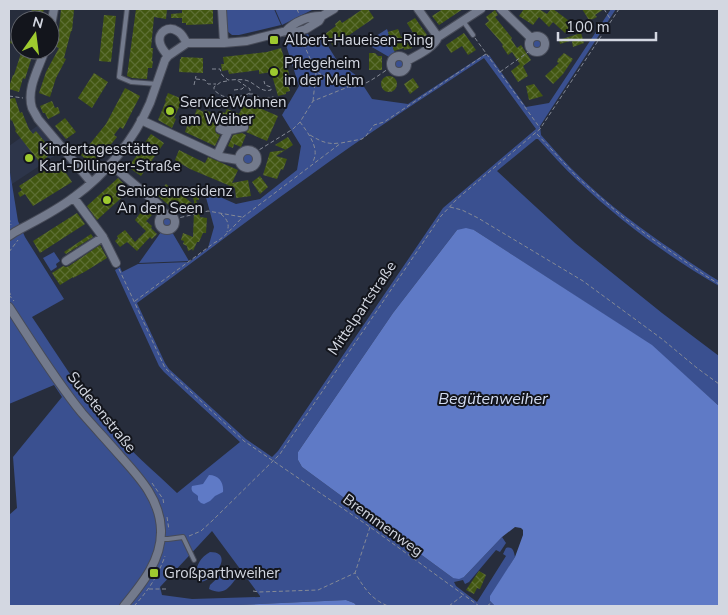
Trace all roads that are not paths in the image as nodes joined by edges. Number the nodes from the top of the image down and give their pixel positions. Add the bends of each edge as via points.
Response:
1 (127, 9) edge
2 (222, 9) edge
3 (334, 9) edge
4 (418, 9) edge
5 (481, 9) edge
6 (501, 9) edge
7 (463, 21) junction
8 (473, 35) road end
9 (438, 38) junction
10 (531, 38) junction
11 (187, 43) junction
12 (224, 43) junction
13 (168, 56) junction
14 (42, 60) edge
15 (392, 67) road end
16 (157, 84) junction
17 (141, 120) junction
18 (244, 127) dead end
19 (217, 155) junction
20 (238, 160) junction
21 (110, 164) junction
22 (91, 182) junction
23 (74, 198) junction
24 (165, 214) junction
25 (12, 234) edge
26 (103, 237) junction
27 (66, 261) dead end
28 (116, 263) road end
29 (12, 306) edge
30 (12, 317) edge
31 (164, 539) junction
32 (194, 560) dead end
33 (124, 606) edge

1 - 16 lane via 119,77 131,82
2 - 12 street
3 - 12 street via 306,29
4 - 9 street
5 - 7 street
6 - 10 street
7 - 8 lane
7 - 9 street
9 - 15 street via 407,60 403,70 398,72
10 - 10 street via 544,39 541,51 531,50
11 - 12 street
11 - 13 street
11 - 13 street via 180,32 168,28 159,39
13 - 16 street
14 - 22 street via 31,90 33,109
16 - 17 street
17 - 19 street
17 - 21 street
18 - 19 street via 224,129
19 - 20 street
20 - 20 street via 246,168 252,167 257,160 251,150 244,150
21 - 22 street
21 - 24 street via 158,204
22 - 23 street
23 - 25 street
23 - 26 street
24 - 24 street via 170,215 175,223 168,230 159,225
26 - 27 street
26 - 28 street
29 - 30 street, Sudetenstraße
30 - 31 street, Sudetenstraße via 82,413 149,491
31 - 32 lane via 183,537
31 - 33 street via 150,570

